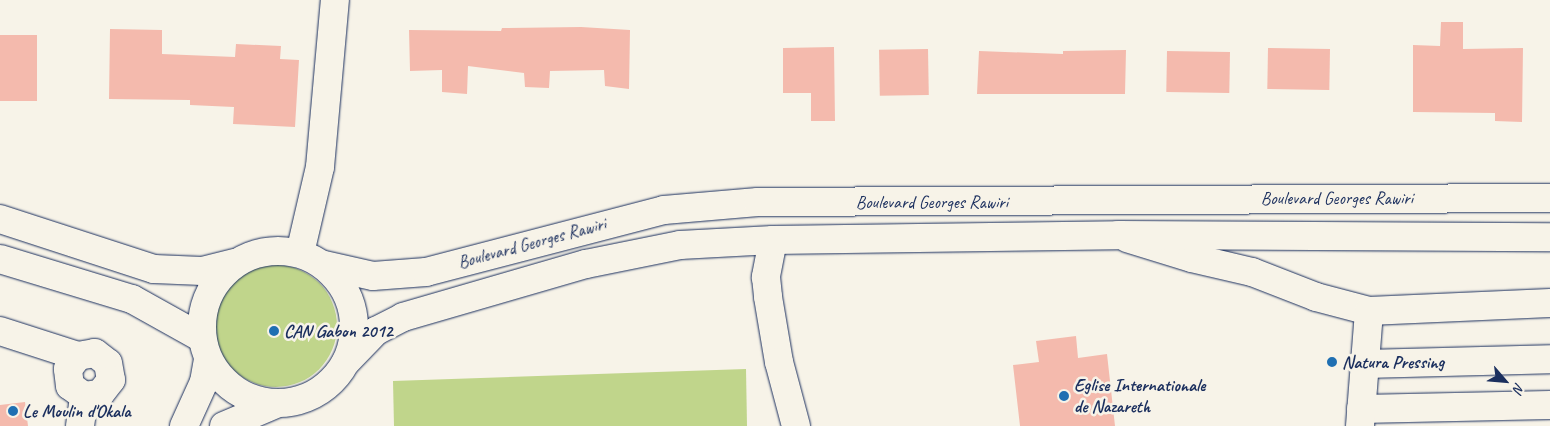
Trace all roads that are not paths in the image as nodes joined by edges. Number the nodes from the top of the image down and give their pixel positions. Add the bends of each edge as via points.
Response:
1 (334, 0) edge
2 (1550, 198) edge
3 (0, 219) edge
4 (1118, 235) junction
5 (1550, 237) edge
6 (773, 240) junction
7 (300, 253) junction
8 (0, 259) edge
9 (235, 263) junction
10 (324, 265) junction
11 (1550, 303) edge
12 (1369, 310) junction
13 (0, 331) edge
14 (205, 348) junction
15 (78, 356) junction
16 (1550, 359) edge
17 (346, 362) junction
18 (1365, 364) junction
19 (84, 396) junction
20 (276, 404) junction
21 (1550, 405) edge
22 (1360, 418) edge
23 (80, 426) edge
24 (184, 426) edge
25 (224, 426) edge
26 (796, 426) edge

1 - 7 main road via 320,167
2 - 10 main road, Boulevard Georges Rawiri via 758,202 664,210 426,272 373,276
3 - 9 main road via 154,268 202,271
4 - 5 main road, Boulevard Georges Rawiri
4 - 6 main road, Boulevard Georges Rawiri
4 - 12 main road via 1252,272 1316,297
6 - 17 main road, Boulevard Georges Rawiri via 680,245 636,253 476,295 403,317 376,331
6 - 26 main road via 766,277 768,297 779,362
7 - 9 main road via 278,250 256,253
7 - 10 main road
8 - 14 main road via 132,299
9 - 14 main road via 219,278 208,296 202,317
10 - 17 main road via 342,285 353,310 354,336
11 - 12 main road
12 - 18 main road
13 - 15 main road
14 - 20 main road via 219,377 235,391 254,400
14 - 24 main road via 204,382
15 - 19 main road via 68,370 70,386
15 - 19 main road via 95,353 108,363 111,380 100,394
16 - 18 main road
17 - 20 main road via 334,380 317,393 297,401
18 - 22 main road
19 - 23 main road
20 - 25 main road
21 - 22 main road

